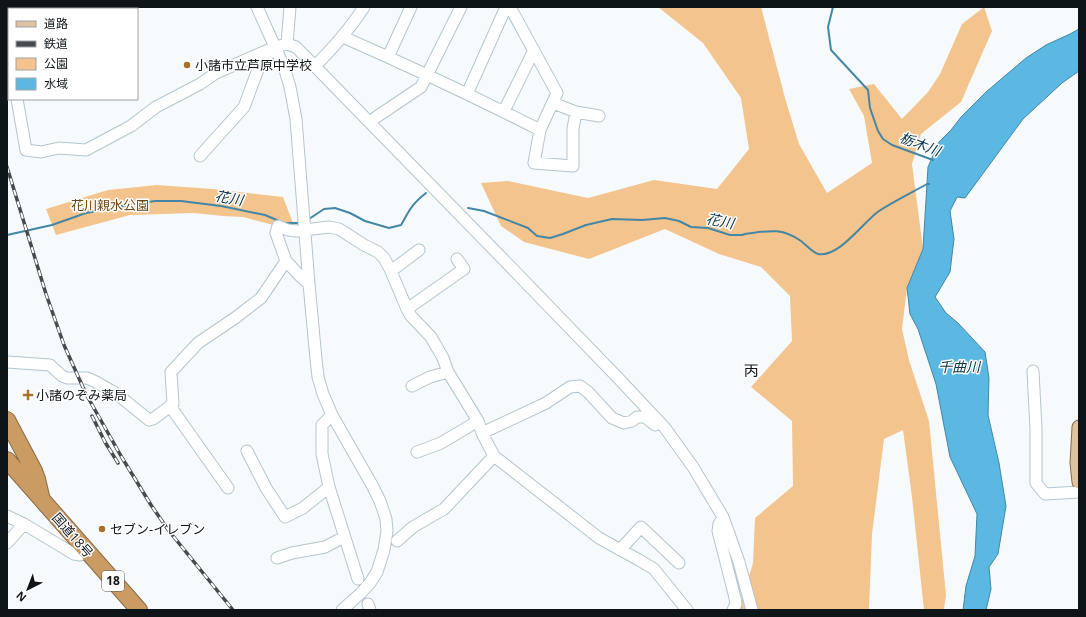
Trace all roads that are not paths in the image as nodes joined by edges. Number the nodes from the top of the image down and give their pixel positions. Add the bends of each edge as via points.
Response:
1 (257, 7) edge
2 (290, 7) edge
3 (364, 7) edge
4 (411, 7) edge
5 (461, 7) edge
6 (506, 7) edge
7 (510, 7) edge
8 (342, 37) junction
9 (287, 44) junction
10 (275, 47) junction
11 (534, 50) junction
12 (388, 57) junction
13 (315, 66) junction
14 (427, 75) junction
15 (467, 94) junction
16 (17, 100) edge
17 (553, 103) junction
18 (504, 112) junction
19 (576, 112) junction
20 (599, 116) dead end
21 (369, 122) junction
22 (540, 130) junction
23 (200, 156) dead end
24 (305, 227) junction
25 (419, 250) dead end
26 (457, 259) dead end
27 (286, 260) junction
28 (391, 271) junction
29 (309, 284) junction
30 (407, 309) junction
31 (7, 362) edge
32 (1032, 371) dead end
33 (448, 372) junction
34 (412, 386) dead end
35 (170, 406) junction
36 (332, 415) junction
37 (7, 420) edge
38 (478, 421) junction
39 (1079, 427) edge
40 (664, 428) junction
41 (482, 433) junction
42 (246, 451) dead end
43 (417, 452) dead end
44 (494, 456) junction
45 (27, 457) junction
46 (9, 462) edge
47 (1079, 482) edge
48 (329, 487) junction
49 (228, 488) dead end
50 (1079, 492) edge
51 (42, 500) junction
52 (7, 516) edge
53 (723, 517) junction
54 (24, 524) junction
55 (344, 537) junction
56 (397, 541) dead end
57 (7, 543) edge
58 (620, 550) junction
59 (87, 552) junction
60 (277, 558) dead end
61 (679, 563) dead end
62 (358, 579) dead end
63 (139, 610) edge
64 (342, 610) edge
65 (687, 610) edge
66 (733, 610) edge
67 (752, 610) edge

1 - 10 street
2 - 9 street
3 - 8 street
4 - 12 street
5 - 14 street
6 - 15 street
7 - 11 street
8 - 12 street
8 - 13 street
9 - 10 street
9 - 13 street via 296,47
10 - 16 street via 216,73 156,107 131,126 86,150 26,150
10 - 23 street via 260,64 244,107
10 - 24 street via 290,87 296,119
11 - 17 street via 557,93
11 - 18 street
12 - 14 street
13 - 21 street
14 - 15 street
14 - 21 street via 421,87
15 - 18 street
17 - 19 street
17 - 22 street
18 - 22 street
19 - 20 street
19 - 22 street via 573,129 573,166 534,163
21 - 40 street via 502,257
24 - 27 street via 288,230 278,226 276,233
24 - 28 street via 338,229 378,252
24 - 29 street
25 - 28 street
26 - 30 street via 464,270
27 - 29 street
27 - 35 street via 261,298 198,343 171,372 173,404
28 - 30 street
29 - 36 street via 318,377
30 - 33 street via 431,337
31 - 35 street via 50,365 67,378 92,380 116,394 149,420
32 - 50 street via 1036,483 1045,494
33 - 34 street
33 - 38 street
35 - 49 street
36 - 48 street via 322,425 322,454
36 - 64 street via 380,501 388,532 377,572 362,593
37 - 45 highway
38 - 41 street
38 - 43 street via 441,443
39 - 47 main road
40 - 41 street via 657,428 645,416 624,423 612,418 580,386 570,387 546,403
40 - 53 street via 693,467
41 - 44 street
42 - 48 street via 285,517 303,508
44 - 56 street via 444,509 413,526
44 - 58 street via 599,538
45 - 46 highway via 19,463
45 - 51 highway via 37,479
46 - 51 highway, 国道18号 / 18
48 - 55 street
51 - 59 highway, 国道18号 / 18
52 - 54 street
53 - 66 street via 718,531 735,598
53 - 67 street
54 - 57 street
54 - 59 street via 74,554
55 - 60 street via 325,547
55 - 62 street
58 - 61 street via 641,527
58 - 65 street via 654,569
59 - 63 highway, 国道18号 / 18

